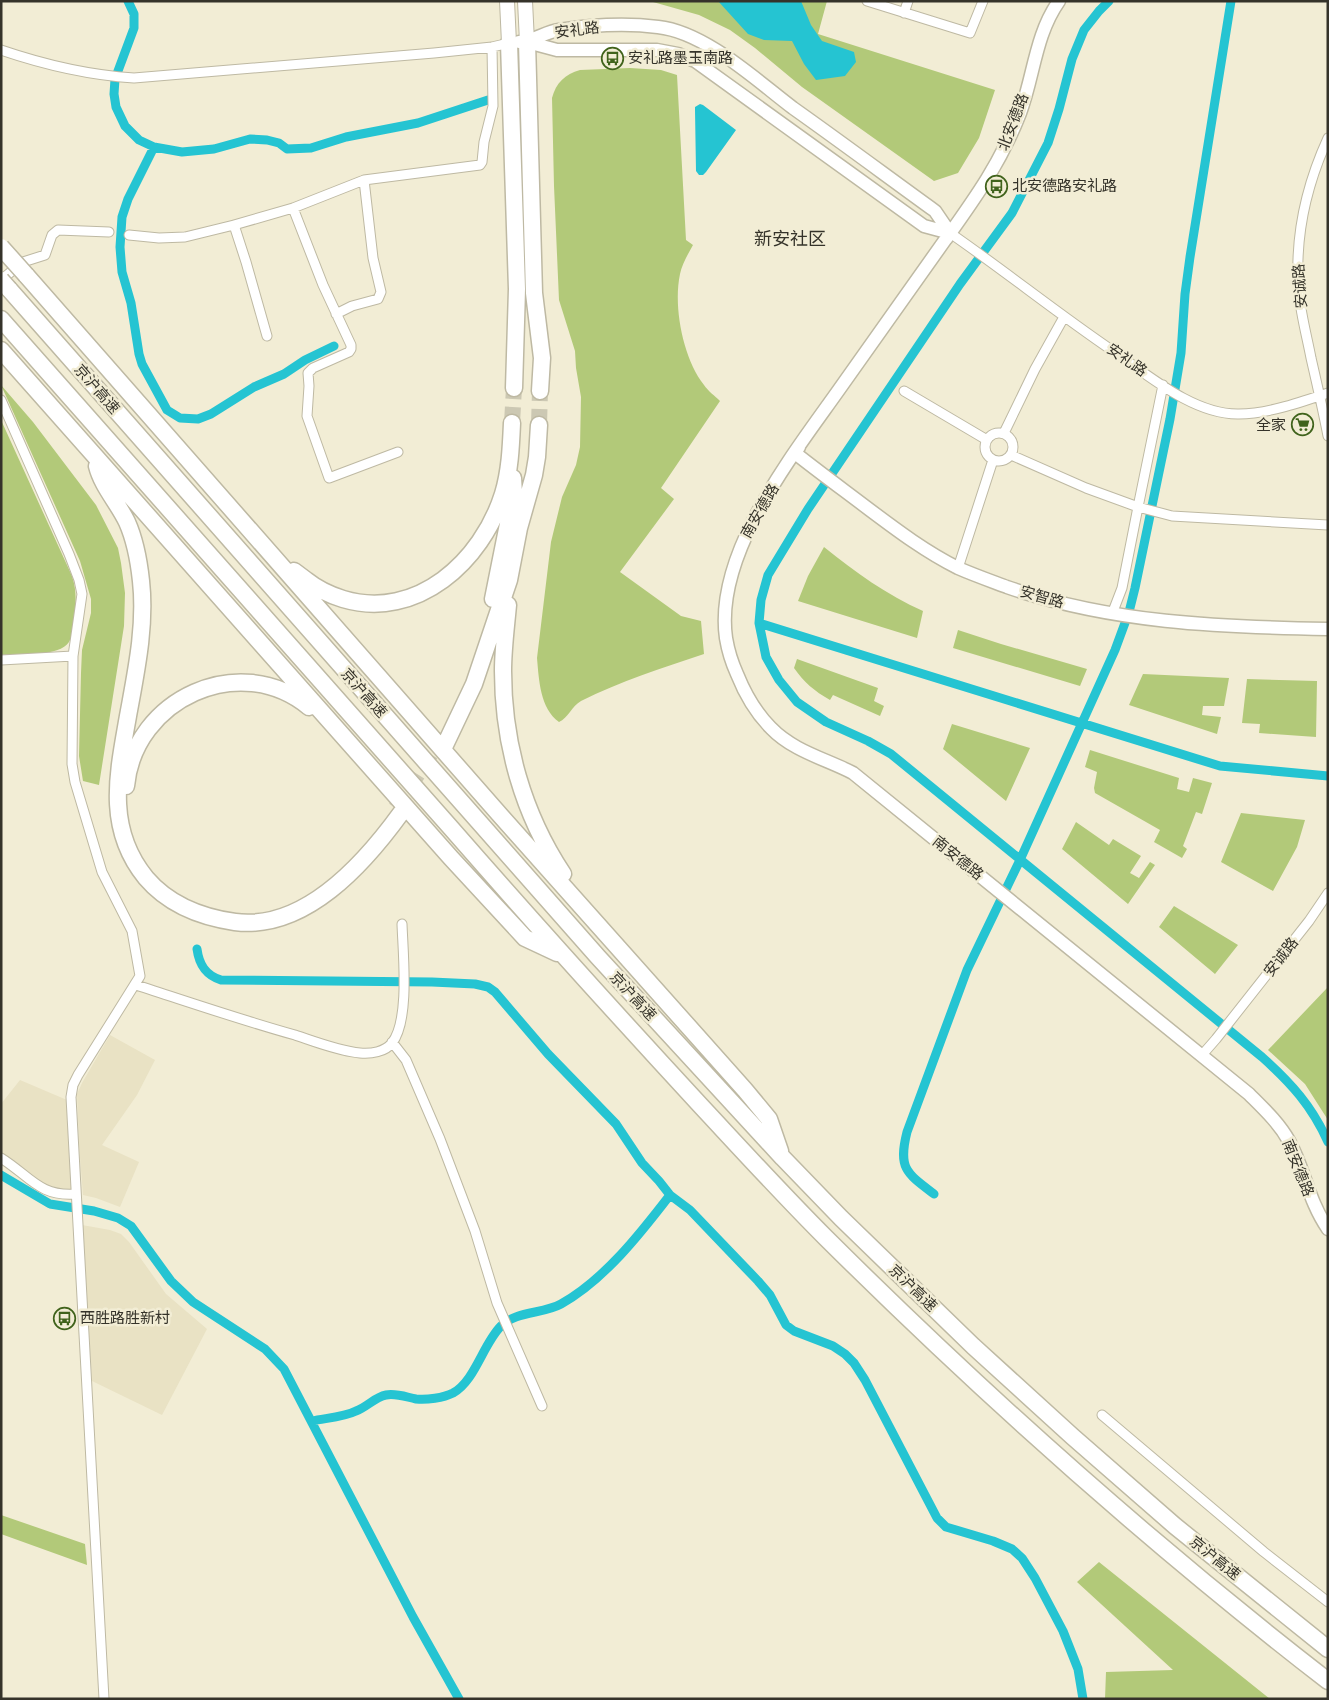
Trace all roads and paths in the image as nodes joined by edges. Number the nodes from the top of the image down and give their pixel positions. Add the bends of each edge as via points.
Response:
1 (507, 1) edge
2 (525, 1) edge
3 (867, 1) edge
4 (908, 1) edge
5 (983, 1) edge
6 (1059, 1) edge
7 (904, 13) junction
8 (527, 42) junction
9 (509, 43) junction
10 (492, 47) junction
11 (1, 50) edge
12 (1328, 138) edge
13 (364, 180) junction
14 (293, 208) junction
15 (234, 225) junction
16 (109, 232) dead end
17 (950, 233) junction
18 (129, 235) dead end
19 (1, 247) edge
20 (4, 283) edge
21 (336, 314) junction
22 (1064, 317) junction
23 (1, 319) edge
24 (267, 336) dead end
25 (1, 350) edge
26 (514, 388) tunnel mouth
27 (1166, 388) junction
28 (540, 390) tunnel mouth
29 (904, 391) dead end
30 (1324, 394) edge
31 (1, 400) edge
32 (512, 423) tunnel mouth
33 (538, 425) tunnel mouth
34 (1004, 433) junction
35 (1328, 436) edge
36 (987, 440) junction
37 (398, 452) dead end
38 (794, 453) junction
39 (510, 454) junction
40 (1011, 455) junction
41 (95, 456) junction
42 (994, 460) junction
43 (1142, 508) junction
44 (1328, 525) edge
45 (280, 566) junction
46 (958, 568) junction
47 (510, 580) junction
48 (1115, 615) junction
49 (1328, 629) edge
50 (73, 656) junction
51 (1, 660) edge
52 (348, 742) junction
53 (398, 810) tunnel mouth
54 (1328, 893) edge
55 (572, 897) junction
56 (182, 903) junction
57 (402, 924) dead end
58 (564, 956) junction
59 (136, 985) junction
60 (392, 1042) junction
61 (1202, 1055) junction
62 (1, 1158) edge
63 (782, 1158) junction
64 (76, 1195) junction
65 (1328, 1229) edge
66 (542, 1406) dead end
67 (1102, 1415) dead end
68 (1328, 1602) edge
69 (1328, 1649) edge
70 (1328, 1681) edge
71 (104, 1699) edge

1 - 9 main road
2 - 8 main road
3 - 7 street
4 - 7 street
5 - 7 street via 970,33
6 - 17 street, 北安德路 via 1038,46 1021,110 1008,141 987,181
8 - 9 street
8 - 17 street, 安礼路 via 558,50 657,50 695,61 924,226
8 - 17 street, 安礼路 via 557,30 600,26 672,30 697,39 935,211
8 - 28 highway via 534,293 542,358
9 - 10 street
9 - 26 highway via 517,289
10 - 11 street via 151,77 108,76 33,61
10 - 13 street via 494,106 480,165
12 - 30 street, 安诚路 via 1308,192 1299,240 1299,295
13 - 14 street
13 - 21 street via 373,258 381,292 378,299
14 - 15 street
14 - 21 street
15 - 18 street via 174,238
15 - 24 street
16 - 20 street via 58,230 52,235 46,255 23,262
17 - 22 street, 安礼路
17 - 38 street, 南安德路
19 - 45 highway, bridge
20 - 63 highway, 京沪高速 via 598,957
21 - 37 street via 351,349 308,373 307,416 328,478
22 - 27 street, 安礼路
22 - 34 street
23 - 58 highway, 京沪高速
25 - 41 highway
27 - 30 street, 安礼路 via 1215,411 1238,414 1262,411
27 - 43 street
29 - 36 street
30 - 35 street, 安诚路
31 - 50 street via 79,580 82,594
32 - 39 highway
33 - 47 highway via 534,475 519,528
34 - 36 street via 995,433
34 - 40 street via 1013,442
36 - 42 street via 987,454
38 - 46 street, 安智路 via 895,529
38 - 61 street, 南安德路 via 754,517 739,548 729,585 726,638 744,692 756,712 772,730 801,750 853,774
39 - 45 highway via 504,493 483,538 469,558 434,587 390,602 366,604 321,590 296,572
39 - 47 highway via 514,494 498,580 486,629 442,742 474,684
40 - 42 street via 1000,461
40 - 43 street
41 - 52 highway
41 - 56 highway via 100,476 128,524 141,582 142,611 118,778 118,815 122,834 139,869 168,898
42 - 46 street
43 - 44 street via 1172,516
43 - 48 street
45 - 55 highway
46 - 48 street, 安智路 via 1057,603
47 - 55 highway via 503,671 510,743 530,812
48 - 49 street, 安智路 via 1240,627
50 - 51 street
50 - 59 street via 72,764 75,782 102,872 132,931 140,976
52 - 56 highway via 295,697 269,686 233,682 217,684 180,699 158,717 138,745 125,796 130,832 145,865
52 - 58 highway via 525,938
53 - 56 highway via 340,875 310,897 276,912 220,916
54 - 61 street, 安诚路
55 - 63 highway via 769,1119
57 - 60 street via 400,1029
58 - 70 highway, 京沪高速 via 764,1174 956,1363 1056,1455 1182,1563
59 - 60 street via 347,1051 377,1052
59 - 64 street via 73,1085 71,1108
60 - 66 street via 406,1060 443,1148 508,1331
61 - 65 street, 南安德路 via 1250,1094 1279,1125 1298,1161 1313,1205
62 - 64 street via 45,1190
63 - 69 highway, 京沪高速 via 973,1346 1073,1437 1175,1526
64 - 71 street
67 - 68 street

